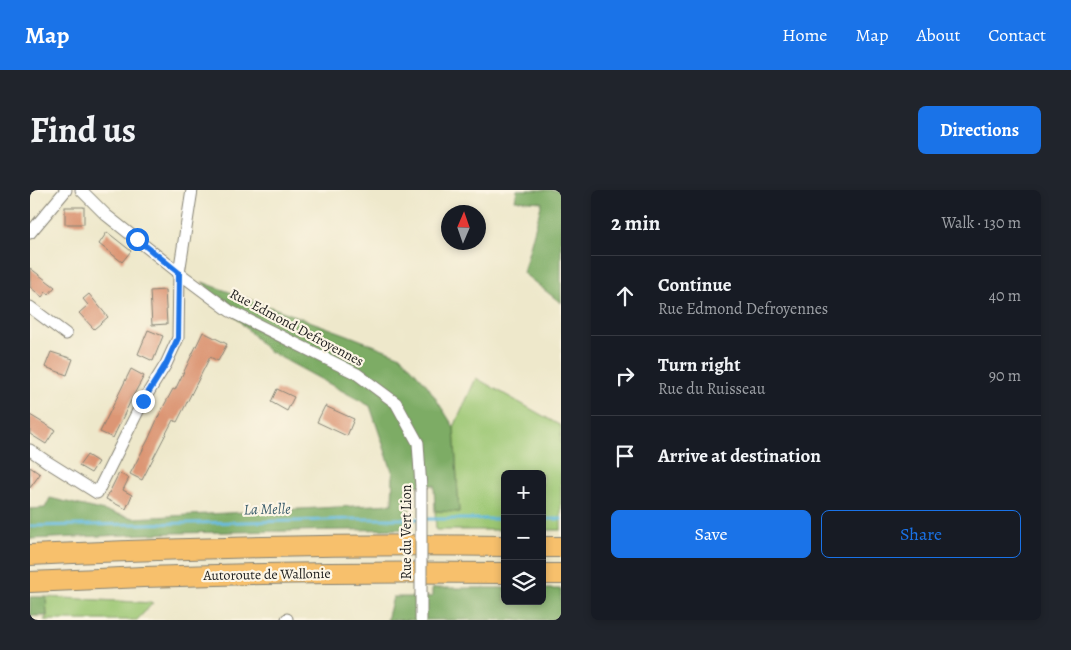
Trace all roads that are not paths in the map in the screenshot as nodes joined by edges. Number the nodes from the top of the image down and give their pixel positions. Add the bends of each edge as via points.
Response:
1 (66, 190) edge
2 (81, 190) edge
3 (192, 190) edge
4 (30, 233) edge
5 (179, 273) junction
6 (30, 306) edge
7 (66, 334) dead end
8 (418, 443) joint
9 (30, 450) edge
10 (501, 546) edge
11 (546, 547) edge
12 (561, 547) edge
13 (30, 555) edge
14 (501, 573) edge
15 (546, 574) edge
16 (561, 574) edge
17 (30, 582) edge
18 (421, 620) edge

1 - 4 street
2 - 5 street, Rue Edmond Defroyennes
3 - 5 street
5 - 8 street, Rue Edmond Defroyennes via 230,311 357,374 396,403
5 - 9 street via 178,338 97,493
6 - 7 street
8 - 18 street, Rue du Vert Lion, bridge
10 - 13 highway, Autoroute de Wallonie via 301,546
11 - 12 highway
14 - 17 highway, Autoroute de Wallonie via 136,576
15 - 16 highway

